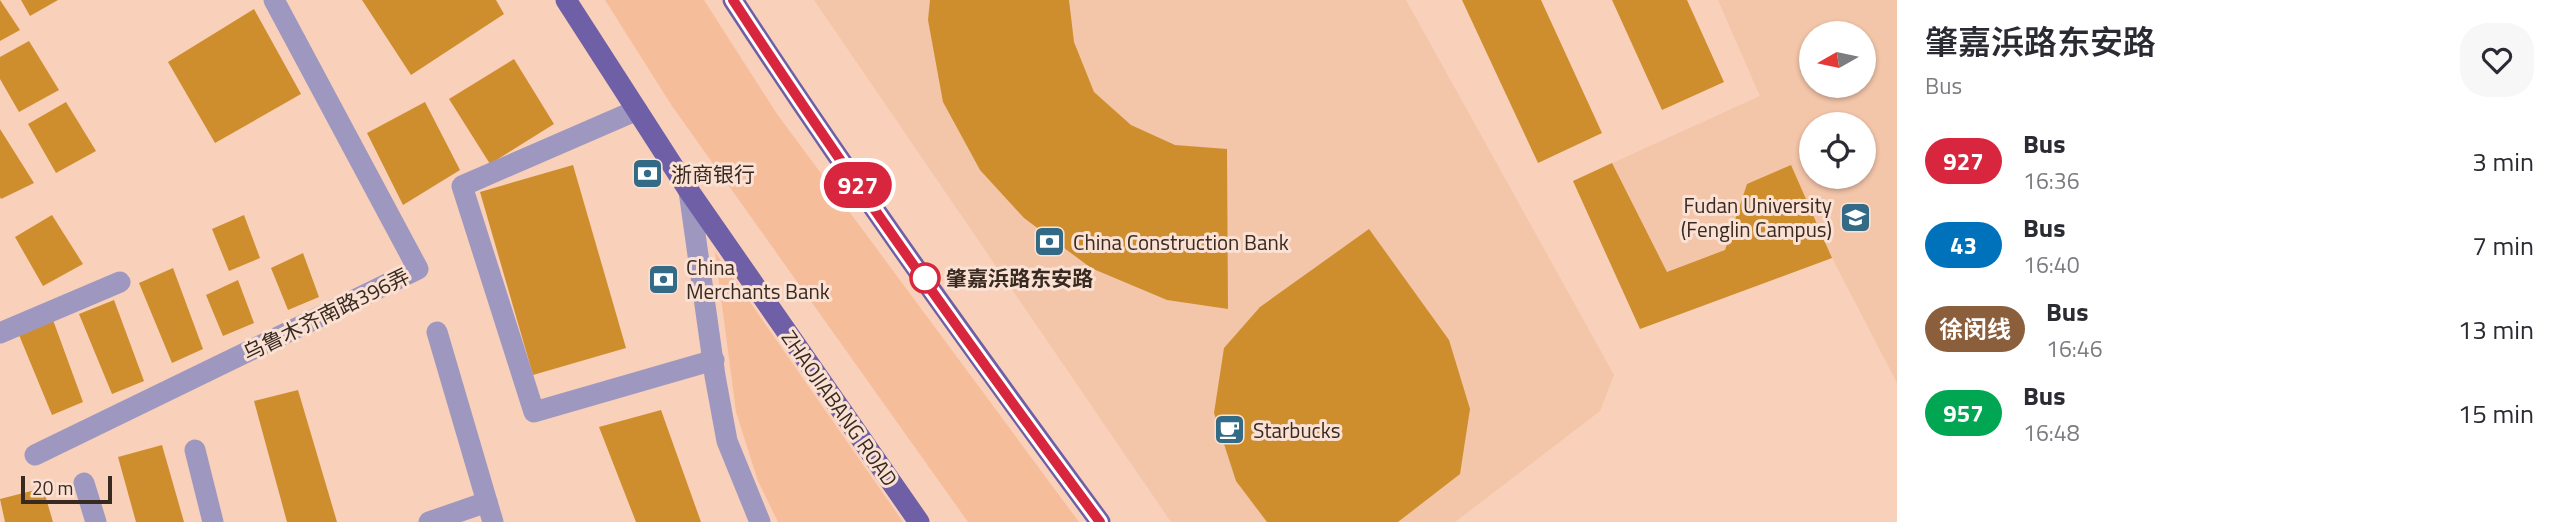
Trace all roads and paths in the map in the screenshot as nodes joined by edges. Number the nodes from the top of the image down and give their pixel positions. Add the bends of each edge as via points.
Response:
1 (274, 0) edge
2 (566, 0) edge
3 (733, 0) edge
4 (637, 110) junction
5 (689, 191) junction
6 (120, 282) dead end
7 (437, 332) dead end
8 (0, 333) edge
9 (714, 360) junction
10 (195, 450) dead end
11 (35, 455) dead end
12 (84, 483) dead end
13 (490, 512) edge
14 (96, 522) edge
15 (213, 522) edge
16 (429, 522) edge
17 (760, 522) edge
18 (919, 522) edge
19 (1100, 522) edge

1 - 11 street, 乌鲁木齐南路396弄 via 418,269
2 - 4 main road, ZHAOJIABANG ROAD
3 - 19 main road via 820,133
4 - 5 main road, ZHAOJIABANG ROAD
4 - 9 street via 462,186 534,412
5 - 9 street, ZHAOJIABANG ROAD
5 - 18 main road, ZHAOJIABANG ROAD
6 - 8 street
7 - 13 street
9 - 17 street, ZHAOJIABANG ROAD via 727,441
10 - 15 street
12 - 14 street
13 - 16 street

